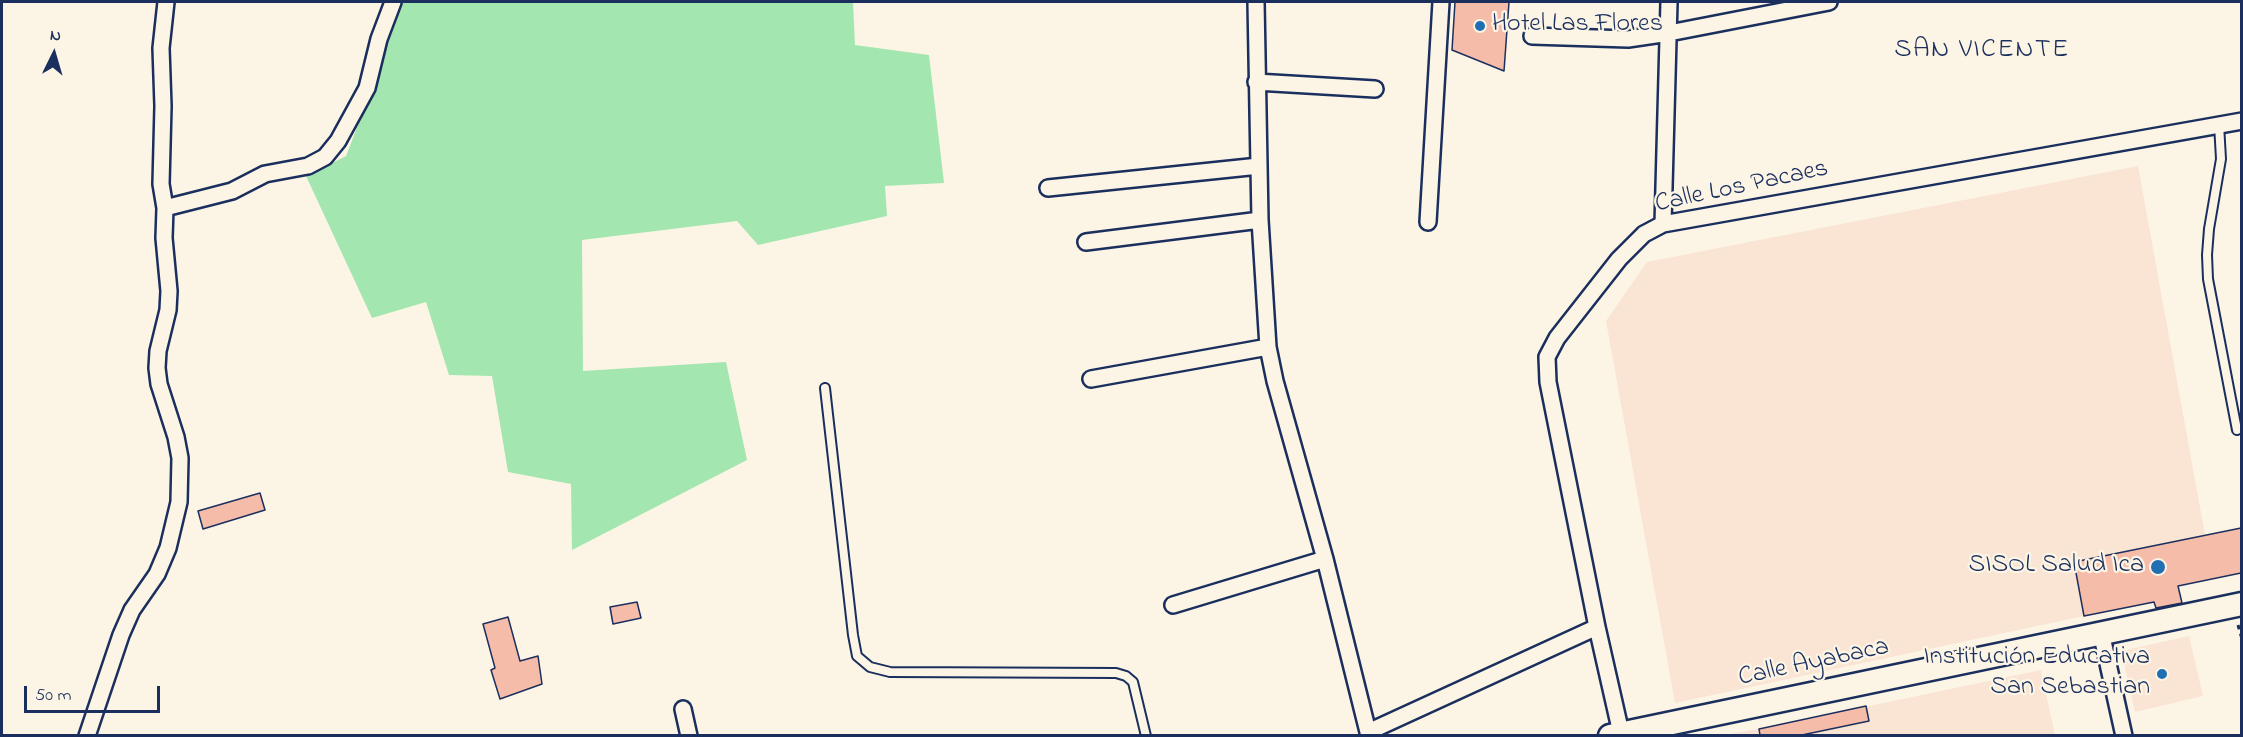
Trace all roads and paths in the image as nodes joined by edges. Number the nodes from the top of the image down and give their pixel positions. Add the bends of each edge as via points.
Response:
1 (165, 2) edge
2 (393, 2) edge
3 (1256, 2) edge
4 (1441, 2) edge
5 (1669, 2) edge
6 (1829, 2) edge
7 (1669, 33) junction
8 (1532, 36) dead end
9 (1256, 82) junction
10 (1375, 89) dead end
11 (2241, 121) edge
12 (2219, 124) junction
13 (1259, 166) junction
14 (1048, 188) dead end
15 (165, 208) junction
16 (1260, 220) junction
17 (1428, 222) dead end
18 (1663, 224) junction
19 (1086, 242) dead end
20 (1268, 347) junction
21 (1090, 379) dead end
22 (825, 388) dead end
23 (2237, 430) dead end
24 (1325, 559) junction
25 (2241, 604) edge
26 (1173, 605) dead end
27 (1597, 627) junction
28 (2101, 633) junction
29 (682, 709) dead end
30 (1368, 734) edge
31 (1616, 734) edge
32 (87, 735) edge
33 (688, 735) edge
34 (1146, 735) edge
35 (2124, 735) edge

1 - 15 street via 161,184
2 - 15 street via 367,88 325,157 308,166 265,174 232,191
3 - 9 street
4 - 17 street
5 - 7 street
6 - 7 street
7 - 8 street via 1628,39
7 - 18 street
9 - 10 street
9 - 13 street
11 - 12 street, Calle Los Pacaes
12 - 18 street, Calle Los Pacaes
12 - 23 lane via 2221,159 2207,255 2208,279
13 - 14 street
13 - 16 street
15 - 32 street via 169,291 157,368 180,458 179,502 168,548 121,635
16 - 19 street
16 - 20 street
18 - 27 street, Calle Los Pacaes via 1644,234 1619,259 1557,338 1547,357 1548,382
20 - 21 street
20 - 24 street
22 - 34 lane via 857,656 870,667 890,672 1116,673 1133,682
24 - 26 street
24 - 30 street
25 - 28 main road, Calle Ayabaca
27 - 30 street
27 - 31 street, Calle Los Pacaes
28 - 31 main road, Calle Ayabaca
28 - 35 street
29 - 33 street

